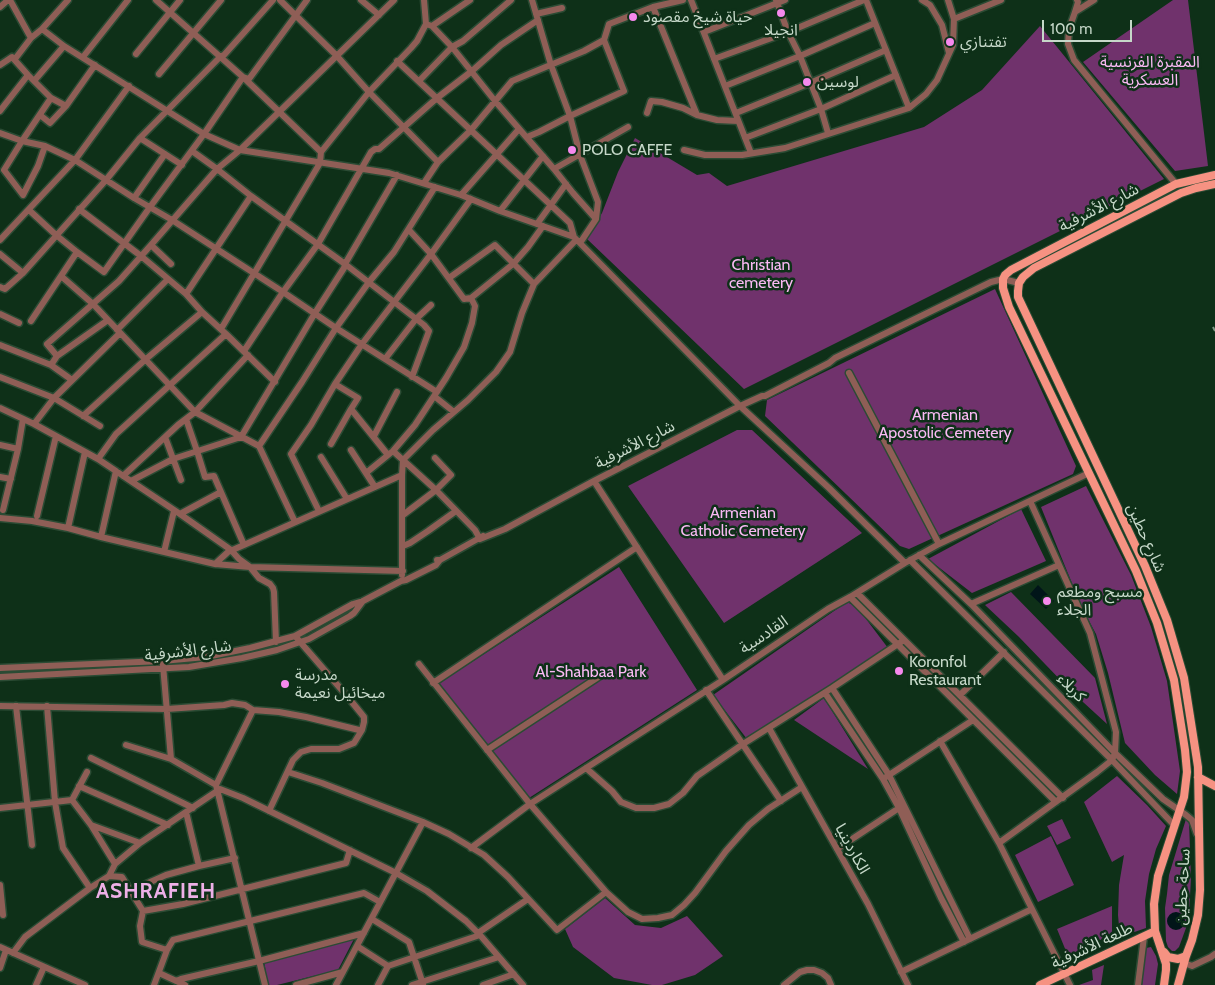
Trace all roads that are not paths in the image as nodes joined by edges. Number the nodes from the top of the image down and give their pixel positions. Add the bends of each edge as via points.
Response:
1 (9, 0) edge
2 (68, 0) edge
3 (128, 0) edge
4 (156, 0) edge
5 (180, 0) edge
6 (221, 0) edge
7 (272, 0) edge
8 (280, 0) edge
9 (307, 0) edge
10 (361, 0) edge
11 (394, 0) edge
12 (424, 0) edge
13 (470, 0) edge
14 (511, 0) edge
15 (532, 0) edge
16 (683, 0) edge
17 (691, 0) edge
18 (785, 0) edge
19 (865, 0) edge
20 (922, 0) edge
21 (948, 0) edge
22 (1001, 0) edge
23 (1077, 0) edge
24 (1094, 0) edge
25 (777, 2) edge
26 (0, 7) edge
27 (653, 7) junction
28 (562, 8) dead end
29 (170, 12) junction
30 (1075, 12) junction
31 (379, 15) junction
32 (296, 16) junction
33 (537, 17) junction
34 (954, 18) junction
35 (875, 23) junction
36 (429, 25) junction
37 (42, 29) junction
38 (194, 32) junction
39 (704, 32) junction
40 (788, 32) junction
41 (31, 38) junction
42 (604, 40) junction
43 (64, 46) junction
44 (452, 47) junction
45 (886, 50) junction
46 (136, 54) dead end
47 (949, 54) junction
48 (336, 55) junction
49 (221, 56) junction
50 (800, 56) junction
51 (83, 57) junction
52 (15, 59) junction
53 (714, 59) junction
54 (397, 61) junction
55 (0, 65) edge
56 (95, 65) junction
57 (552, 65) junction
58 (472, 71) junction
59 (159, 74) dead end
60 (28, 75) junction
61 (896, 75) junction
62 (243, 77) junction
63 (34, 81) junction
64 (419, 81) junction
65 (810, 83) junction
66 (129, 86) junction
67 (725, 86) junction
68 (369, 92) junction
69 (51, 98) junction
70 (437, 98) junction
71 (495, 101) junction
72 (66, 106) junction
73 (909, 108) junction
74 (821, 109) junction
75 (0, 111) edge
76 (167, 111) junction
77 (280, 111) junction
78 (647, 113) dead end
79 (736, 113) junction
80 (40, 115) junction
81 (697, 115) junction
82 (570, 116) junction
83 (738, 121) junction
84 (403, 127) junction
85 (628, 127) dead end
86 (519, 129) junction
87 (471, 130) junction
88 (0, 133) edge
89 (828, 133) junction
90 (204, 134) junction
91 (527, 137) junction
92 (140, 138) junction
93 (745, 138) junction
94 (22, 141) junction
95 (46, 146) junction
96 (240, 150) junction
97 (684, 150) dead end
98 (192, 151) junction
99 (321, 152) junction
100 (751, 153) junction
101 (165, 154) junction
102 (496, 154) junction
103 (580, 155) junction
104 (543, 156) junction
105 (75, 160) junction
106 (320, 162) junction
107 (438, 162) junction
108 (182, 164) junction
109 (216, 169) junction
110 (361, 169) junction
111 (554, 169) junction
112 (397, 175) junction
113 (1215, 175) edge
114 (524, 179) junction
115 (106, 180) junction
116 (424, 183) junction
117 (566, 184) junction
118 (1176, 184) junction
119 (1215, 184) edge
120 (435, 187) junction
121 (461, 195) junction
122 (251, 196) junction
123 (134, 198) junction
124 (471, 199) junction
125 (550, 204) junction
126 (150, 207) junction
127 (79, 209) junction
128 (29, 210) junction
129 (500, 211) junction
130 (596, 219) junction
131 (172, 220) junction
132 (285, 221) junction
133 (540, 225) junction
134 (409, 230) junction
135 (56, 236) junction
136 (0, 240) edge
137 (577, 240) junction
138 (124, 243) junction
139 (318, 244) junction
140 (151, 245) junction
141 (216, 248) junction
142 (76, 252) junction
143 (0, 254) edge
144 (431, 254) junction
145 (141, 256) junction
146 (171, 264) dead end
147 (345, 264) junction
148 (513, 264) junction
149 (254, 273) junction
150 (23, 274) junction
151 (60, 276) junction
152 (450, 278) junction
153 (168, 279) junction
154 (1003, 279) junction
155 (369, 282) junction
156 (1019, 283) junction
157 (534, 284) junction
158 (0, 287) edge
159 (283, 292) junction
160 (186, 294) junction
161 (471, 298) junction
162 (394, 302) junction
163 (92, 304) junction
164 (431, 305) dead end
165 (202, 312) junction
166 (315, 313) junction
167 (0, 314) edge
168 (416, 319) junction
169 (108, 320) junction
170 (32, 321) dead end
171 (19, 323) dead end
172 (336, 328) junction
173 (118, 332) junction
174 (224, 332) junction
175 (362, 344) junction
176 (0, 345) edge
177 (246, 353) junction
178 (57, 356) junction
179 (146, 360) junction
180 (385, 360) junction
181 (51, 364) junction
182 (849, 373) dead end
183 (0, 377) edge
184 (412, 377) junction
185 (72, 380) junction
186 (275, 382) junction
187 (335, 384) junction
188 (170, 385) junction
189 (397, 392) dead end
190 (435, 394) junction
191 (54, 398) junction
192 (740, 406) junction
193 (0, 408) edge
194 (351, 409) junction
195 (195, 412) junction
196 (454, 412) junction
197 (83, 416) junction
198 (23, 419) junction
199 (186, 419) junction
200 (34, 424) junction
201 (100, 426) dead end
202 (56, 436) junction
203 (374, 436) junction
204 (165, 437) junction
205 (242, 437) junction
206 (331, 444) dead end
207 (0, 445) edge
208 (259, 446) junction
209 (18, 449) junction
210 (351, 450) dead end
211 (197, 451) junction
212 (85, 452) junction
213 (391, 453) junction
214 (321, 457) dead end
215 (435, 458) dead end
216 (98, 459) junction
217 (173, 459) junction
218 (403, 460) junction
219 (116, 471) junction
220 (366, 473) junction
221 (1089, 473) junction
222 (402, 475) junction
223 (123, 476) junction
224 (0, 477) edge
225 (10, 479) junction
226 (181, 480) dead end
227 (131, 481) junction
228 (594, 481) junction
229 (375, 487) junction
230 (436, 490) junction
231 (221, 492) junction
232 (347, 499) junction
233 (1030, 501) junction
234 (3, 510) dead end
235 (456, 511) junction
236 (177, 512) junction
237 (319, 512) junction
238 (403, 515) junction
239 (38, 516) dead end
240 (0, 518) edge
241 (295, 522) junction
242 (68, 528) junction
243 (101, 537) junction
244 (480, 539) junction
245 (939, 544) junction
246 (244, 545) junction
247 (403, 546) junction
248 (637, 547) junction
249 (231, 550) junction
250 (164, 552) junction
251 (919, 555) junction
252 (907, 561) junction
253 (215, 564) junction
254 (1059, 565) junction
255 (250, 567) junction
256 (403, 571) junction
257 (402, 581) junction
258 (857, 593) junction
259 (850, 597) junction
260 (363, 601) junction
261 (971, 604) junction
262 (295, 636) junction
263 (904, 640) junction
264 (276, 642) junction
265 (301, 642) junction
266 (898, 645) junction
267 (1004, 652) junction
268 (162, 661) junction
269 (419, 664) dead end
270 (0, 668) edge
271 (163, 669) junction
272 (603, 674) dead end
273 (0, 677) edge
274 (723, 680) junction
275 (434, 683) junction
276 (832, 688) junction
277 (706, 690) junction
278 (825, 693) junction
279 (960, 695) junction
280 (0, 706) edge
281 (16, 706) junction
282 (47, 706) junction
283 (167, 709) junction
284 (253, 710) junction
285 (973, 720) junction
286 (769, 728) junction
287 (362, 730) junction
288 (940, 742) junction
289 (743, 744) junction
290 (126, 745) dead end
291 (487, 750) junction
292 (1115, 753) junction
293 (91, 758) dead end
294 (171, 759) junction
295 (1112, 760) junction
296 (586, 768) junction
297 (87, 772) dead end
298 (288, 772) junction
299 (886, 777) junction
300 (1198, 777) junction
301 (79, 786) junction
302 (802, 786) junction
303 (1215, 786) edge
304 (217, 788) junction
305 (1063, 798) junction
306 (72, 800) junction
307 (781, 801) junction
308 (55, 802) junction
309 (1056, 802) junction
310 (530, 804) junction
311 (28, 805) junction
312 (902, 806) junction
313 (0, 808) edge
314 (193, 808) junction
315 (269, 810) junction
316 (1179, 810) junction
317 (186, 812) junction
318 (423, 822) junction
319 (91, 825) junction
320 (168, 825) junction
321 (1174, 825) junction
322 (1199, 840) junction
323 (140, 843) junction
324 (999, 843) junction
325 (32, 845) dead end
326 (471, 848) junction
327 (837, 849) junction
328 (350, 850) junction
329 (235, 858) junction
330 (115, 864) junction
331 (199, 866) junction
332 (396, 873) junction
333 (109, 876) junction
334 (0, 885) edge
335 (90, 888) junction
336 (241, 890) junction
337 (130, 891) junction
338 (606, 892) junction
339 (528, 899) junction
340 (380, 902) junction
341 (1032, 909) junction
342 (143, 911) junction
343 (3, 916) dead end
344 (372, 919) junction
345 (249, 921) junction
346 (1155, 932) junction
347 (364, 933) junction
348 (479, 934) junction
349 (1144, 937) junction
350 (967, 941) junction
351 (357, 946) junction
352 (1161, 948) junction
353 (7, 950) edge
354 (167, 950) junction
355 (1215, 954) edge
356 (415, 957) junction
357 (499, 957) junction
358 (1185, 959) junction
359 (259, 960) junction
360 (388, 966) junction
361 (44, 967) junction
362 (0, 968) edge
363 (343, 972) junction
364 (901, 972) junction
365 (159, 973) junction
366 (514, 974) junction
367 (1064, 974) junction
368 (176, 981) junction
369 (423, 983) edge
370 (829, 983) edge
371 (36, 985) edge
372 (85, 985) edge
373 (154, 985) edge
374 (185, 985) edge
375 (265, 985) edge
376 (296, 985) edge
377 (336, 985) edge
378 (378, 985) edge
379 (412, 985) edge
380 (484, 985) edge
381 (523, 985) edge
382 (784, 985) edge
383 (908, 985) edge
384 (1040, 985) edge
385 (1070, 985) edge
386 (1138, 985) edge
387 (1164, 985) edge
388 (1178, 985) edge

1 - 26 street
1 - 41 street
2 - 37 street
3 - 51 street
4 - 29 street
5 - 29 street
6 - 38 street
7 - 49 street
8 - 32 street
9 - 32 street
10 - 31 street
11 - 31 street
12 - 36 street
13 - 36 street
14 - 44 street
15 - 33 street
16 - 27 street
17 - 39 street
18 - 25 street
19 - 35 street
19 - 40 street
20 - 47 street via 930,5 942,25
21 - 34 street
22 - 34 street
23 - 30 street
24 - 30 street
25 - 39 street
25 - 40 street
27 - 42 street via 609,24
27 - 81 street
28 - 33 street
29 - 38 street
29 - 46 street
30 - 118 street via 1068,37 1074,60
31 - 48 street
32 - 48 street
32 - 62 street via 249,79
33 - 57 street
33 - 58 street
34 - 47 street via 953,46
35 - 45 street
35 - 50 street
36 - 44 street
36 - 54 street
37 - 41 street
37 - 43 street
38 - 49 street
38 - 59 street
39 - 53 street
40 - 50 street
40 - 53 street
41 - 52 street
42 - 57 street
42 - 82 street via 624,91
43 - 51 street
43 - 63 street
44 - 58 street
44 - 64 street
45 - 61 street
45 - 65 street
47 - 73 street via 937,80
48 - 68 street
48 - 77 street
49 - 62 street
49 - 76 street
50 - 65 street
50 - 67 street
51 - 56 street
52 - 55 street via 12,57
52 - 60 street
53 - 67 street
54 - 64 street
54 - 68 street
56 - 66 street
56 - 72 street
57 - 71 street via 512,81
57 - 82 street
58 - 70 street
58 - 71 street
60 - 63 street
60 - 75 street
61 - 73 street
61 - 74 street
62 - 77 street
62 - 90 street
63 - 69 street
64 - 70 street
65 - 74 street
65 - 79 street
66 - 76 street
66 - 105 street
67 - 79 street
68 - 84 street
68 - 99 street
69 - 72 street
69 - 80 street
70 - 84 street
70 - 87 street
71 - 86 street
71 - 87 street
72 - 80 street via 50,123
73 - 89 street
74 - 89 street
74 - 93 street
76 - 90 street
76 - 92 street
77 - 96 street
77 - 99 street
78 - 81 street via 651,101 683,108
79 - 83 street
80 - 94 street
81 - 83 street
82 - 91 street
82 - 103 street
83 - 93 street
84 - 107 street
84 - 110 street via 379,149 371,152
85 - 103 street
86 - 91 street
86 - 102 street
87 - 102 street
87 - 107 street
88 - 94 street
89 - 100 street via 785,148
90 - 96 street
90 - 98 street
91 - 104 street
92 - 101 street
92 - 115 street
93 - 100 street
94 - 95 street
94 - 95 street via 4,170 23,195
95 - 105 street
96 - 106 street
96 - 109 street
97 - 100 street via 705,155
98 - 108 street
98 - 109 street
99 - 106 street
101 - 108 street
101 - 123 street
102 - 114 street
102 - 121 street
103 - 111 street
103 - 130 street via 598,202
104 - 111 street
104 - 114 street
105 - 115 street
105 - 128 street
106 - 110 street
106 - 132 street
107 - 116 street
108 - 126 street
109 - 122 street
109 - 131 street
110 - 112 street
110 - 139 street
111 - 117 street
112 - 116 street
112 - 147 street
113 - 118 main road, شارع الأشرفية
114 - 125 street
114 - 129 street
115 - 123 street
115 - 127 street
116 - 120 street
117 - 125 street
117 - 130 street
118 - 154 main road, شارع الأشرفية via 1011,270
119 - 156 main road, شارع الأشرفية via 1181,193 1034,268
120 - 121 street
120 - 134 street
121 - 124 street
122 - 132 street
122 - 141 street
123 - 126 street
124 - 129 street
124 - 144 street
125 - 133 street
125 - 137 street via 570,223
126 - 131 street
126 - 138 street
127 - 135 street
127 - 138 street
128 - 135 street
128 - 136 street
129 - 133 street
130 - 137 street
131 - 140 street
131 - 141 street
132 - 139 street
132 - 149 street
133 - 137 street
133 - 148 street via 528,247
134 - 144 street
134 - 155 street
135 - 142 street
135 - 150 street
137 - 157 street
137 - 192 street, كربلاء
138 - 142 street via 104,272
138 - 145 street
139 - 147 street
139 - 159 street
140 - 145 street
140 - 146 street
141 - 149 street
141 - 160 street
142 - 151 street
143 - 150 street
144 - 152 street
144 - 162 street
145 - 153 street
145 - 163 street
147 - 155 street
147 - 166 street
148 - 152 street via 495,245
148 - 157 street
148 - 161 street
149 - 159 street
149 - 174 street
150 - 158 street via 5,290
151 - 163 street
151 - 170 street
152 - 161 street via 464,299
153 - 160 street
153 - 173 street
154 - 156 street
154 - 192 street, شارع الأشرفية via 826,360
154 - 221 main road, شارع حطين via 1010,307
155 - 162 street
155 - 172 street
156 - 300 main road, شارع حطين via 1018,297 1145,566 1167,620 1184,678
157 - 196 street via 510,352 496,372
159 - 166 street
159 - 177 street
160 - 165 street
161 - 190 street via 475,306 464,347
162 - 168 street
162 - 175 street
163 - 169 street
163 - 178 street via 47,344
164 - 168 street
165 - 174 street
165 - 179 street
166 - 172 street
166 - 186 street
167 - 171 street
168 - 180 street
168 - 184 street via 429,331
169 - 173 street
169 - 178 street
172 - 175 street
172 - 208 street
173 - 179 street
173 - 185 street
174 - 177 street
174 - 188 street
175 - 180 street
175 - 187 street
176 - 181 street
177 - 186 street
177 - 195 street
178 - 181 street
179 - 188 street
179 - 197 street
180 - 184 street
181 - 185 street
182 - 245 street
183 - 191 street
184 - 190 street
185 - 191 street
186 - 205 street
187 - 194 street via 358,398
187 - 237 street via 291,454
188 - 195 street
188 - 216 street via 116,434
189 - 203 street
190 - 196 street
190 - 213 street
191 - 197 street
191 - 200 street
192 - 228 street, شارع الأشرفية
192 - 252 street, كربلاء
193 - 198 street
194 - 203 street
194 - 206 street
195 - 199 street
195 - 205 street
196 - 218 street
197 - 201 street
198 - 200 street
198 - 209 street
199 - 204 street
199 - 211 street
200 - 202 street
202 - 212 street
202 - 239 street
203 - 213 street
204 - 217 street
204 - 223 street
205 - 208 street
205 - 211 street
207 - 209 street
208 - 241 street
209 - 225 street
210 - 220 street
211 - 217 street
211 - 231 street via 205,478 214,476
212 - 216 street
212 - 242 street
213 - 218 street
213 - 220 street
214 - 232 street
215 - 230 street via 451,475
216 - 219 street
217 - 226 street
217 - 227 street
218 - 222 street
218 - 230 street
219 - 223 street
219 - 243 street
220 - 229 street
221 - 233 street, القادسية
221 - 316 main road, شارع حطين via 1136,571 1157,623 1174,680 1188,772
222 - 229 street
222 - 238 street
223 - 227 street
224 - 225 street
225 - 234 street
227 - 236 street
228 - 244 street, شارع الأشرفية
228 - 248 street
229 - 232 street
230 - 235 street
230 - 238 street
231 - 236 street
231 - 246 street
232 - 237 street
233 - 245 street, القادسية
233 - 254 street
235 - 244 street
235 - 247 street
236 - 249 street
236 - 250 street
237 - 241 street
238 - 247 street
240 - 242 street
241 - 246 street
242 - 243 street
243 - 250 street
244 - 257 street, شارع الأشرفية via 406,576
245 - 251 street, القادسية
246 - 249 street
247 - 256 street
248 - 274 street
248 - 275 street
249 - 253 street
249 - 255 street
250 - 253 street
251 - 252 street, القادسية
251 - 261 street, كربلاء
252 - 258 street, القادسية
252 - 267 street, كربلاء
253 - 255 street
254 - 261 street
254 - 292 street via 1090,633 1116,732
255 - 256 street
255 - 264 street via 273,588
256 - 257 street
257 - 260 street, شارع الأشرفية
258 - 259 street, القادسية
258 - 263 street
259 - 266 street
259 - 274 street, القادسية
260 - 262 street, شارع الأشرفية
260 - 265 street, شارع الأشرفية via 350,616
261 - 292 street, كربلاء
262 - 264 street, شارع الأشرفية
262 - 265 street
263 - 266 street
263 - 279 street
264 - 268 street, شارع الأشرفية via 206,657
265 - 271 street, شارع الأشرفية via 242,658
265 - 287 street via 364,717
266 - 276 street
266 - 285 street
267 - 279 street
267 - 295 street, كربلاء
268 - 270 street, شارع الأشرفية
268 - 271 street
269 - 275 street
271 - 273 street, شارع الأشرفية
271 - 283 street
272 - 291 street
274 - 277 street, القادسية
275 - 291 street
276 - 278 street
276 - 299 street
277 - 289 street
277 - 296 street, القادسية
278 - 286 street
278 - 299 street
279 - 305 street
280 - 281 street
281 - 282 street
281 - 311 street
282 - 283 street
282 - 308 street
283 - 284 street via 232,703
283 - 294 street
284 - 287 street via 279,712
284 - 304 street
285 - 288 street
285 - 309 street
286 - 289 street
286 - 302 street, الكاردينيا
287 - 298 street via 354,743 339,749 301,752
288 - 299 street
288 - 324 street
289 - 296 street via 697,776 669,804 654,808 636,808 621,802
289 - 307 street
290 - 294 street
291 - 310 street
292 - 295 street
292 - 316 street, كربلاء via 1162,800
293 - 314 street
294 - 304 street
295 - 305 street
295 - 321 street, كربلاء
296 - 310 street, القادسية
297 - 301 street
298 - 315 street
298 - 318 street
299 - 312 street
300 - 303 main road
300 - 322 main road, شارع حطين
301 - 306 street
301 - 320 street
302 - 307 street
302 - 327 street, الكاردينيا
304 - 314 street
304 - 315 street
304 - 329 street
305 - 309 street
306 - 308 street
306 - 319 street
307 - 338 street via 749,824 695,893 672,915 642,919 628,912
308 - 311 street
308 - 335 street via 62,848
309 - 324 street
310 - 326 street, القادسية
310 - 338 street
311 - 313 street
311 - 325 street
312 - 327 street
312 - 350 street via 941,898
314 - 317 street
315 - 328 street
316 - 321 main road, شارع حطين
316 - 322 street, كربلاء via 1192,820
317 - 320 street
317 - 331 street
318 - 326 street
318 - 332 street
319 - 323 street
319 - 330 street
320 - 323 street
321 - 346 main road, ساحة حطين via 1158,876
322 - 358 main road, ساحة حطين via 1198,915
323 - 330 street
324 - 341 street
326 - 339 street via 484,855
327 - 364 street, الكاردينيا
328 - 332 street
328 - 336 street via 346,863
329 - 331 street
329 - 336 street
330 - 333 street
331 - 337 street via 166,875
332 - 340 street
332 - 348 street via 427,891
333 - 335 street
333 - 337 street via 122,877
334 - 343 street
335 - 353 street
336 - 342 street
336 - 345 street
337 - 342 street
338 - 339 street via 557,930
339 - 348 street
340 - 344 street
340 - 345 street via 364,893
341 - 350 street
341 - 367 street
342 - 354 street via 140,926 142,942
344 - 347 street
344 - 356 street via 410,942
345 - 354 street via 173,940
345 - 359 street
346 - 349 main road, طلعة الأشرفية
346 - 352 main road, ساحة حطين
347 - 351 street
347 - 359 street
348 - 356 street
348 - 357 street
349 - 367 main road, طلعة الأشرفية
349 - 386 street
350 - 364 street
351 - 360 street
351 - 363 street
352 - 358 main road via 1168,957
352 - 387 main road, ساحة حطين via 1166,964
353 - 361 street
353 - 362 street
354 - 365 street
355 - 358 street via 1192,966
356 - 360 street
356 - 369 street
357 - 366 street
357 - 369 street
358 - 388 main road, ساحة حطين
359 - 368 street
359 - 375 street
360 - 378 street
361 - 371 street
361 - 372 street
363 - 376 street
363 - 377 street
364 - 383 street, الكاردينيا
365 - 368 street
365 - 373 street
366 - 380 street
366 - 381 street
367 - 384 main road, طلعة الأشرفية
367 - 385 street
368 - 374 street
369 - 379 street
370 - 382 street via 822,973 807,970

